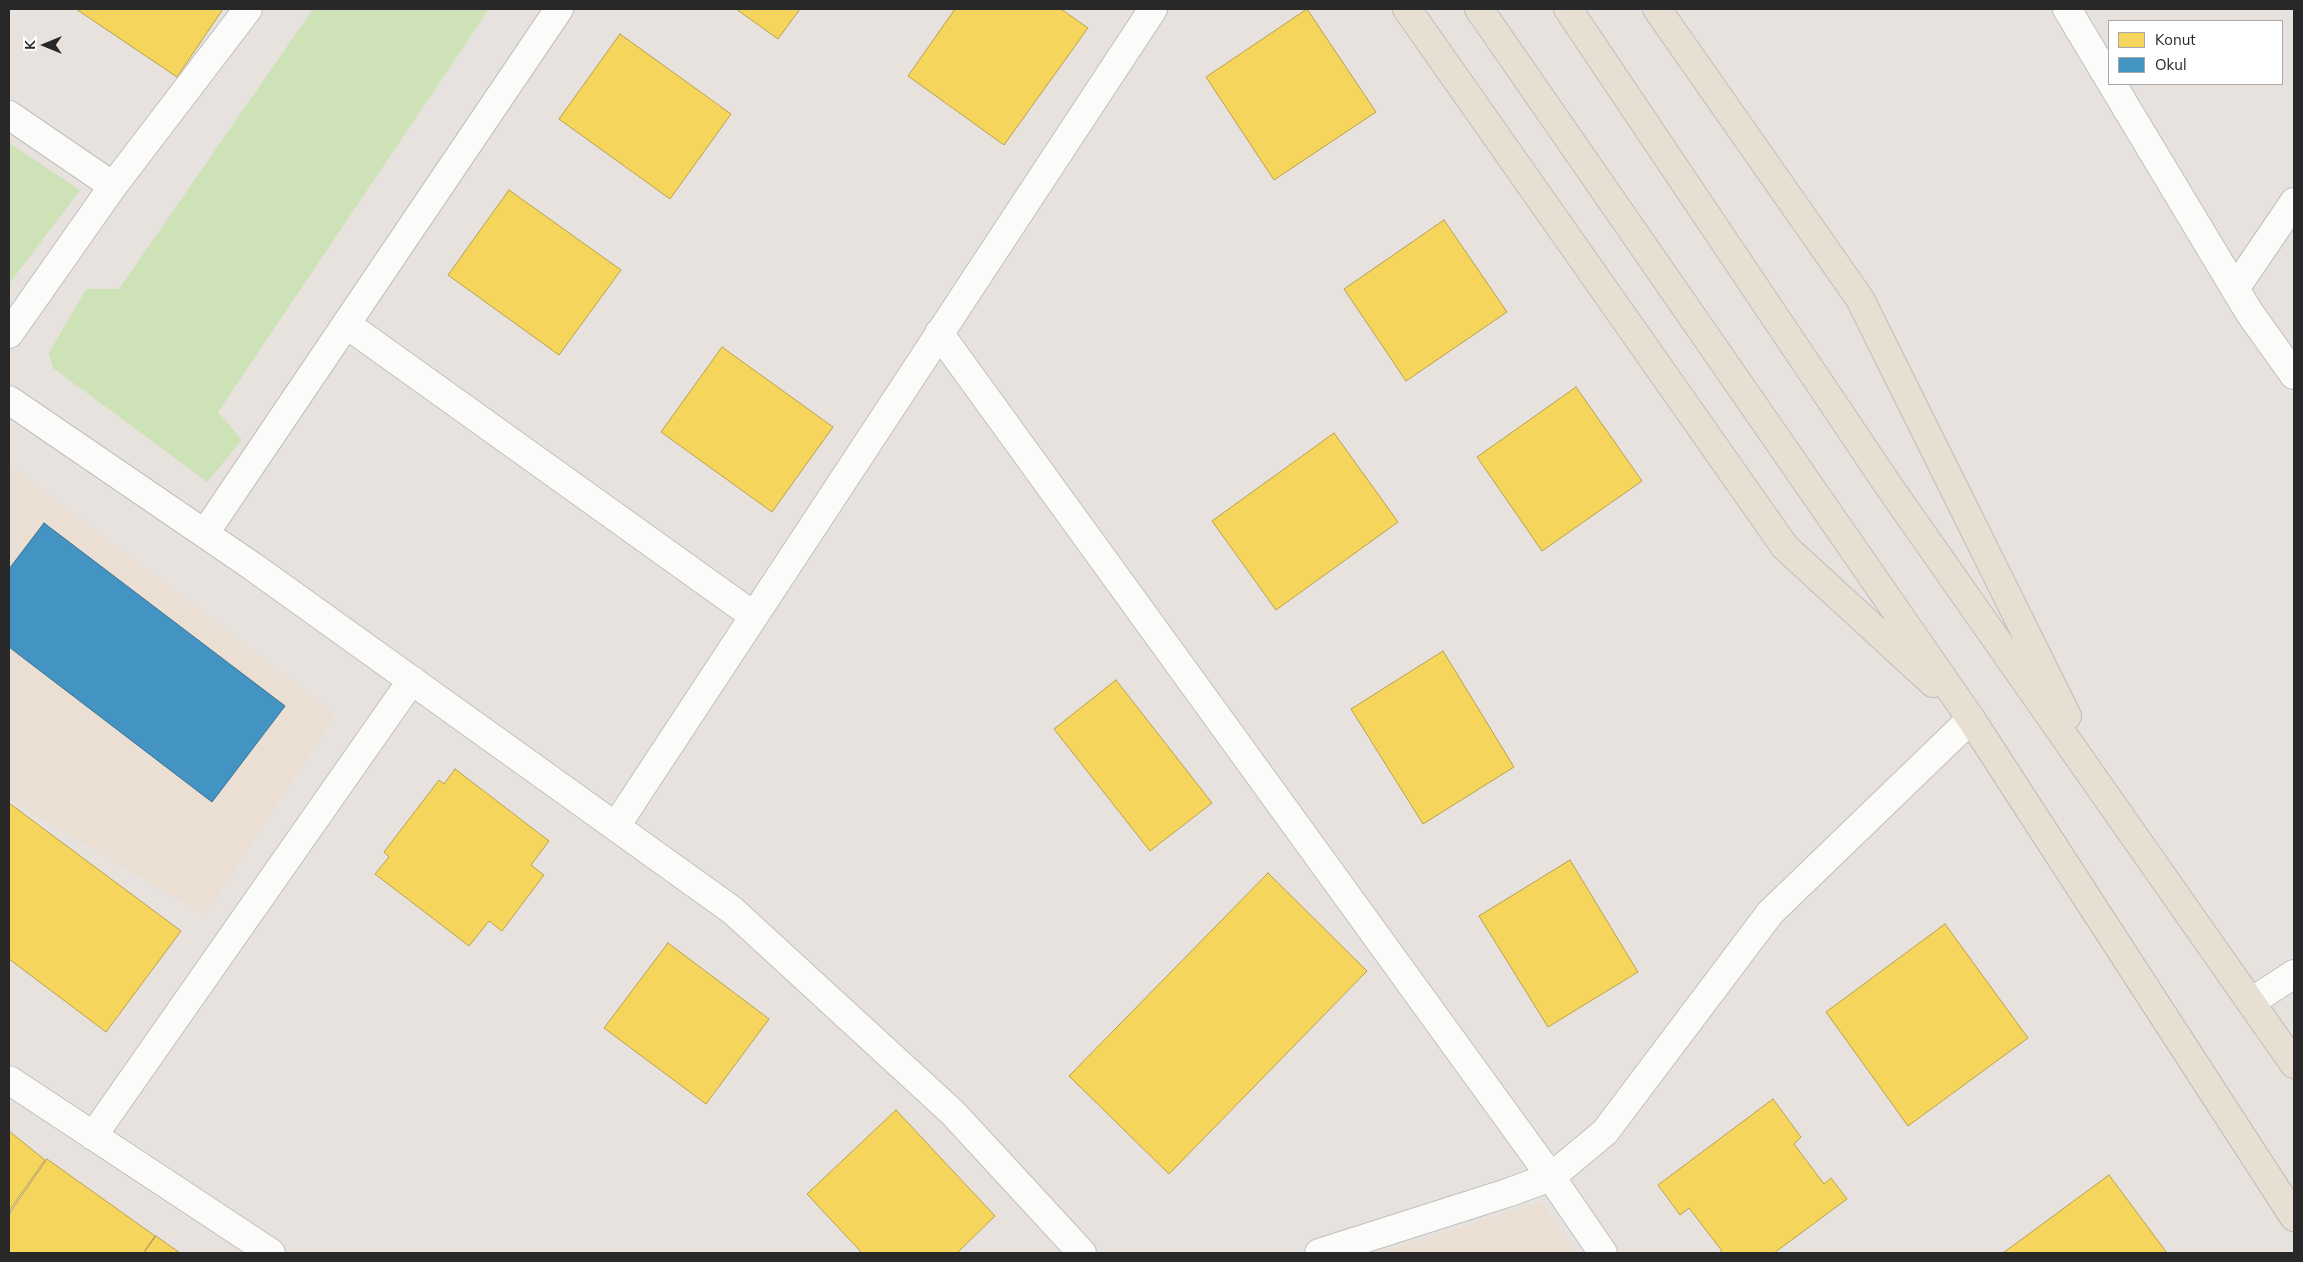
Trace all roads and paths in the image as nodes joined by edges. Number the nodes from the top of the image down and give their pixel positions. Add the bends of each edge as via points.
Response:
1 (248, 9) edge
2 (559, 9) edge
3 (1153, 9) edge
4 (1407, 9) edge
5 (1479, 9) edge
6 (1568, 9) edge
7 (1657, 9) edge
8 (2067, 9) edge
9 (2108, 77) edge
10 (2113, 85) edge
11 (9, 115) edge
12 (113, 186) junction
13 (2294, 202) edge
14 (2235, 289) junction
15 (346, 324) junction
16 (939, 333) junction
17 (9, 334) edge
18 (2294, 376) edge
19 (9, 400) edge
20 (205, 533) junction
21 (754, 616) junction
22 (412, 680) junction
23 (1971, 719) junction
24 (2106, 796) junction
25 (616, 826) junction
26 (2294, 974) edge
27 (2250, 1002) junction
28 (2294, 1064) edge
29 (9, 1080) edge
30 (93, 1136) junction
31 (1551, 1176) junction
32 (2294, 1217) edge
33 (272, 1253) edge
34 (1082, 1253) edge
35 (1319, 1253) edge
36 (1603, 1253) edge

1 - 12 street
2 - 15 street
3 - 16 street
4 - 23 main road via 1785,547
5 - 23 main road
6 - 24 main road via 1888,485
7 - 24 main road via 1860,299
8 - 9 street
10 - 14 street
11 - 12 street
12 - 17 street
13 - 14 street
14 - 18 street
15 - 20 street
15 - 21 street
16 - 21 street
16 - 31 street
19 - 20 street
20 - 22 street
21 - 25 street
22 - 25 street
22 - 30 street
23 - 31 street via 1770,913 1605,1132
23 - 32 main road
24 - 27 main road
25 - 34 street via 732,910 953,1113
26 - 27 street
27 - 28 main road
29 - 30 street
30 - 33 street
31 - 35 street
31 - 36 street

